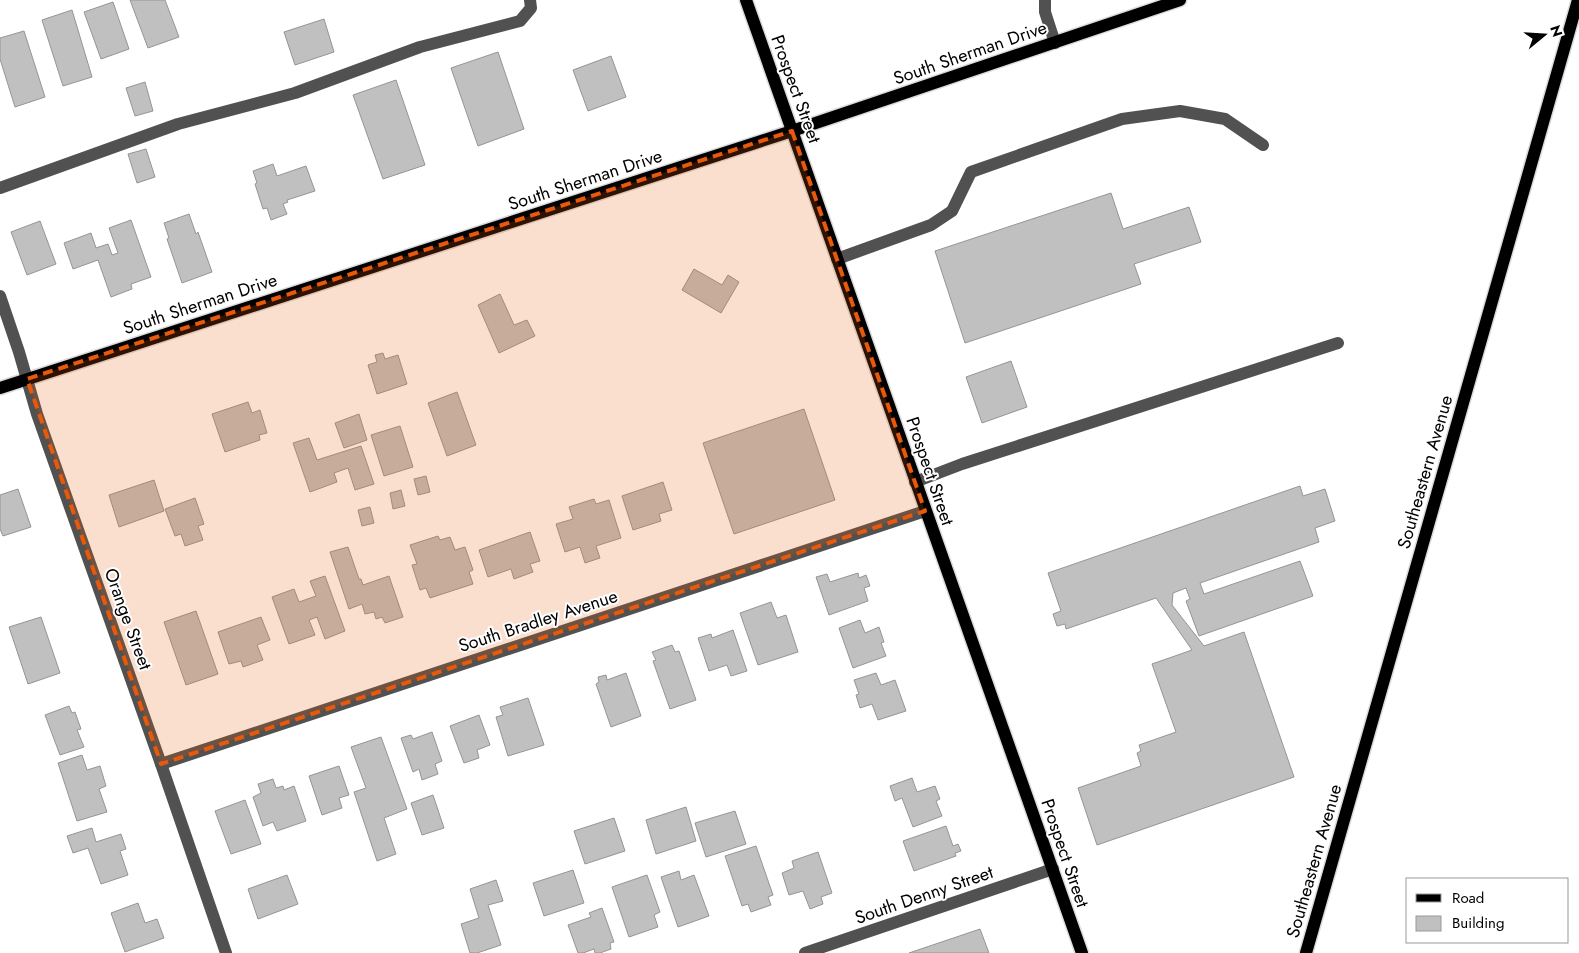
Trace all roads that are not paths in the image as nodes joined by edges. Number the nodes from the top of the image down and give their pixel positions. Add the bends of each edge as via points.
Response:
1 (530, 0) edge
2 (746, 0) edge
3 (1045, 0) edge
4 (1180, 0) edge
5 (1578, 0) edge
6 (1055, 43) junction
7 (792, 131) junction
8 (1264, 145) dead end
9 (0, 188) edge
10 (837, 259) junction
11 (0, 296) edge
12 (1338, 343) dead end
13 (27, 378) junction
14 (0, 388) edge
15 (915, 482) junction
16 (925, 511) junction
17 (161, 764) junction
18 (1053, 869) junction
19 (226, 953) edge
20 (806, 953) edge
21 (1082, 953) edge
22 (1306, 953) edge

1 - 9 street via 531,8 520,21 420,47 295,93 178,124
2 - 7 main road, Prospect Street
3 - 6 street via 1045,12
4 - 6 main road, South Sherman Drive
5 - 22 main road, Southeastern Avenue
6 - 7 main road, South Sherman Drive
7 - 10 main road, Prospect Street
7 - 13 main road, South Sherman Drive
8 - 10 street via 1225,119 1180,111 1122,119 971,172 952,211 931,225
10 - 15 main road, Prospect Street
11 - 13 street, Orange Street
12 - 15 street
13 - 14 main road, South Sherman Drive
13 - 17 street, Orange Street
15 - 16 main road, Prospect Street
16 - 17 street, South Bradley Avenue
16 - 18 main road, Prospect Street
17 - 19 street, Orange Street
18 - 20 street, South Denny Street
18 - 21 main road, Prospect Street

